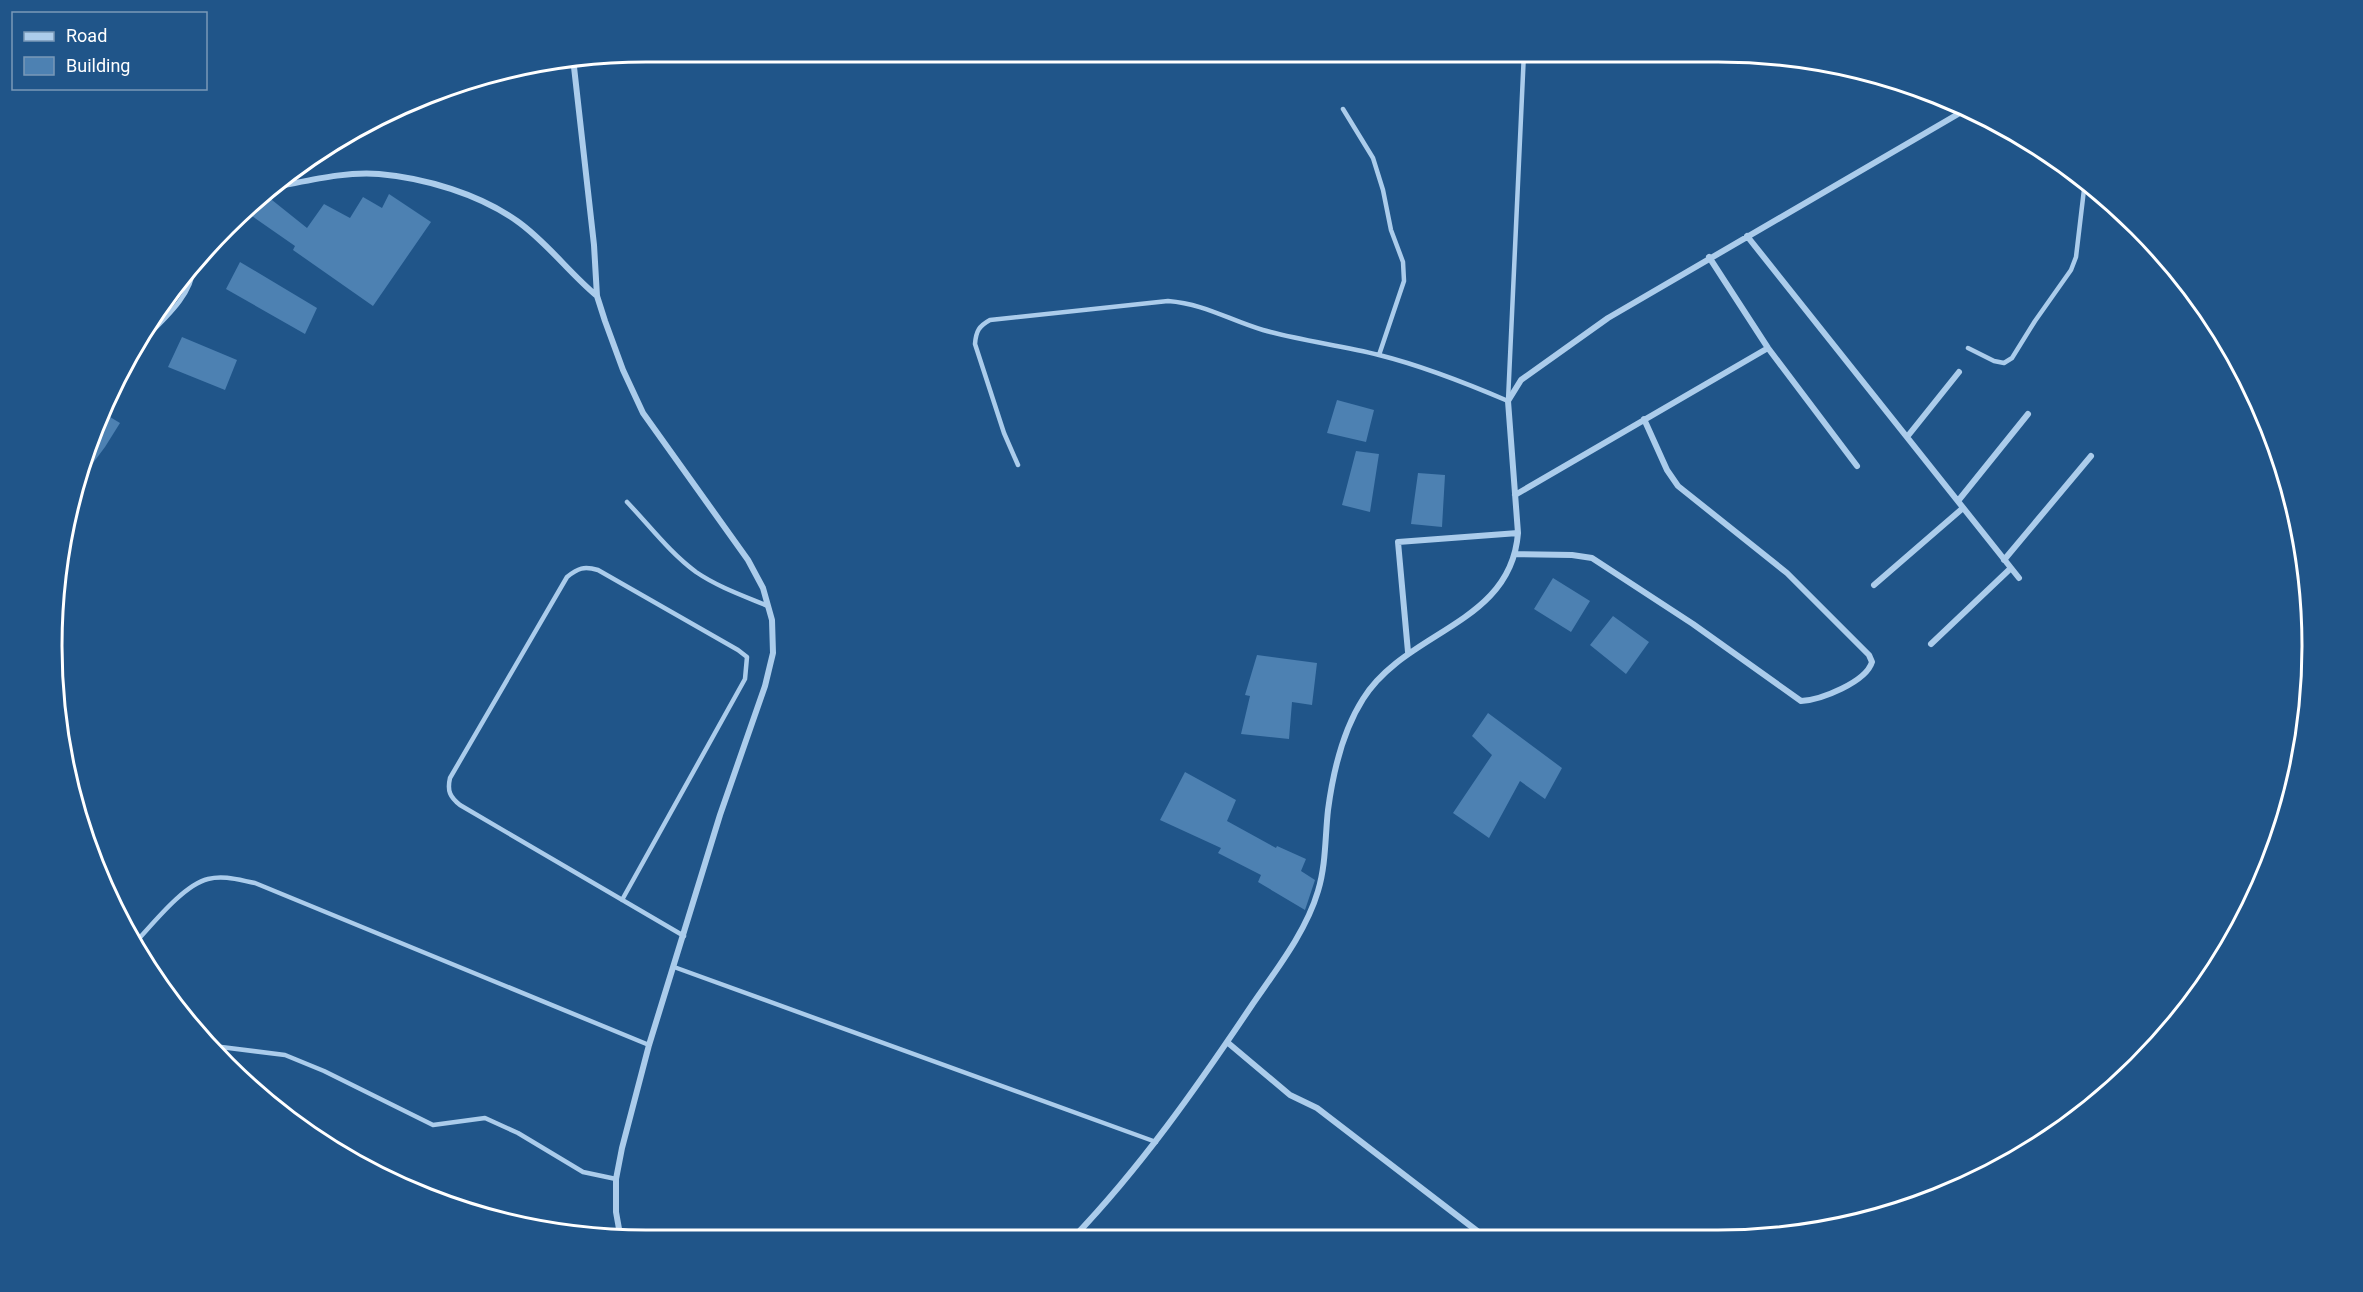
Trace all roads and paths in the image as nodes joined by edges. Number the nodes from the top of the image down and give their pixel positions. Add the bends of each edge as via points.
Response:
1 (1524, 62) edge
2 (574, 67) edge
3 (1343, 109) dead end
4 (1958, 114) edge
5 (287, 185) edge
6 (2084, 191) edge
7 (1747, 236) junction
8 (1709, 257) junction
9 (190, 280) edge
10 (597, 296) junction
11 (158, 325) edge
12 (1768, 348) junction
13 (1968, 348) dead end
14 (1379, 355) junction
15 (1959, 372) dead end
16 (1508, 401) junction
17 (2028, 414) dead end
18 (1644, 419) junction
19 (1907, 437) junction
20 (2091, 456) dead end
21 (1018, 465) dead end
22 (1857, 466) dead end
23 (1515, 495) junction
24 (1958, 501) junction
25 (627, 502) dead end
26 (1963, 508) junction
27 (1518, 533) junction
28 (1516, 554) junction
29 (2004, 560) junction
30 (2011, 568) junction
31 (2019, 578) dead end
32 (1874, 585) dead end
33 (768, 606) junction
34 (1931, 644) dead end
35 (1408, 652) junction
36 (622, 900) junction
37 (684, 936) junction
38 (140, 938) edge
39 (674, 967) junction
40 (1227, 1042) junction
41 (649, 1045) junction
42 (222, 1047) edge
43 (1155, 1142) junction
44 (616, 1179) junction
45 (619, 1229) edge
46 (1081, 1230) edge
47 (1476, 1230) edge

1 - 16 lane
2 - 10 street
3 - 14 lane via 1373,158 1403,262 1404,281
4 - 7 street
5 - 10 street via 377,174 428,183 473,197 517,220
6 - 13 lane via 2071,270 2012,358 2004,363 1994,361
7 - 8 street
7 - 19 street
8 - 12 street
8 - 16 street via 1532,370
9 - 11 lane via 177,305
10 - 33 street via 623,370 643,412 743,551
12 - 18 street
12 - 22 street
14 - 16 lane
14 - 21 lane via 1264,330 1215,310 1168,301 990,320 980,325 975,344
15 - 19 street
16 - 23 street
17 - 24 street
18 - 23 street
18 - 28 street via 1678,486 1807,592 1869,655 1870,670 1814,701 1801,701 1592,558
19 - 24 street
20 - 29 street
23 - 27 street
24 - 26 street
25 - 33 lane via 698,573
26 - 29 street
26 - 32 street
27 - 28 street
27 - 35 street via 1398,542
28 - 35 street via 1488,600 1462,621
29 - 30 street
30 - 31 street
30 - 34 street
33 - 37 street via 773,653 765,686 720,815
35 - 40 street via 1375,681 1349,725 1330,800 1318,892 1307,918
36 - 36 lane via 459,805 448,788 450,778 567,577 586,567 598,570 747,657 745,679
36 - 37 lane
37 - 39 street
38 - 41 lane via 189,888 206,879 225,877 255,883
39 - 41 street
39 - 43 lane
40 - 43 street
40 - 47 street via 1290,1095 1317,1108
41 - 44 street
42 - 44 lane via 285,1055 433,1125 485,1118 583,1172
43 - 46 street
44 - 45 street

